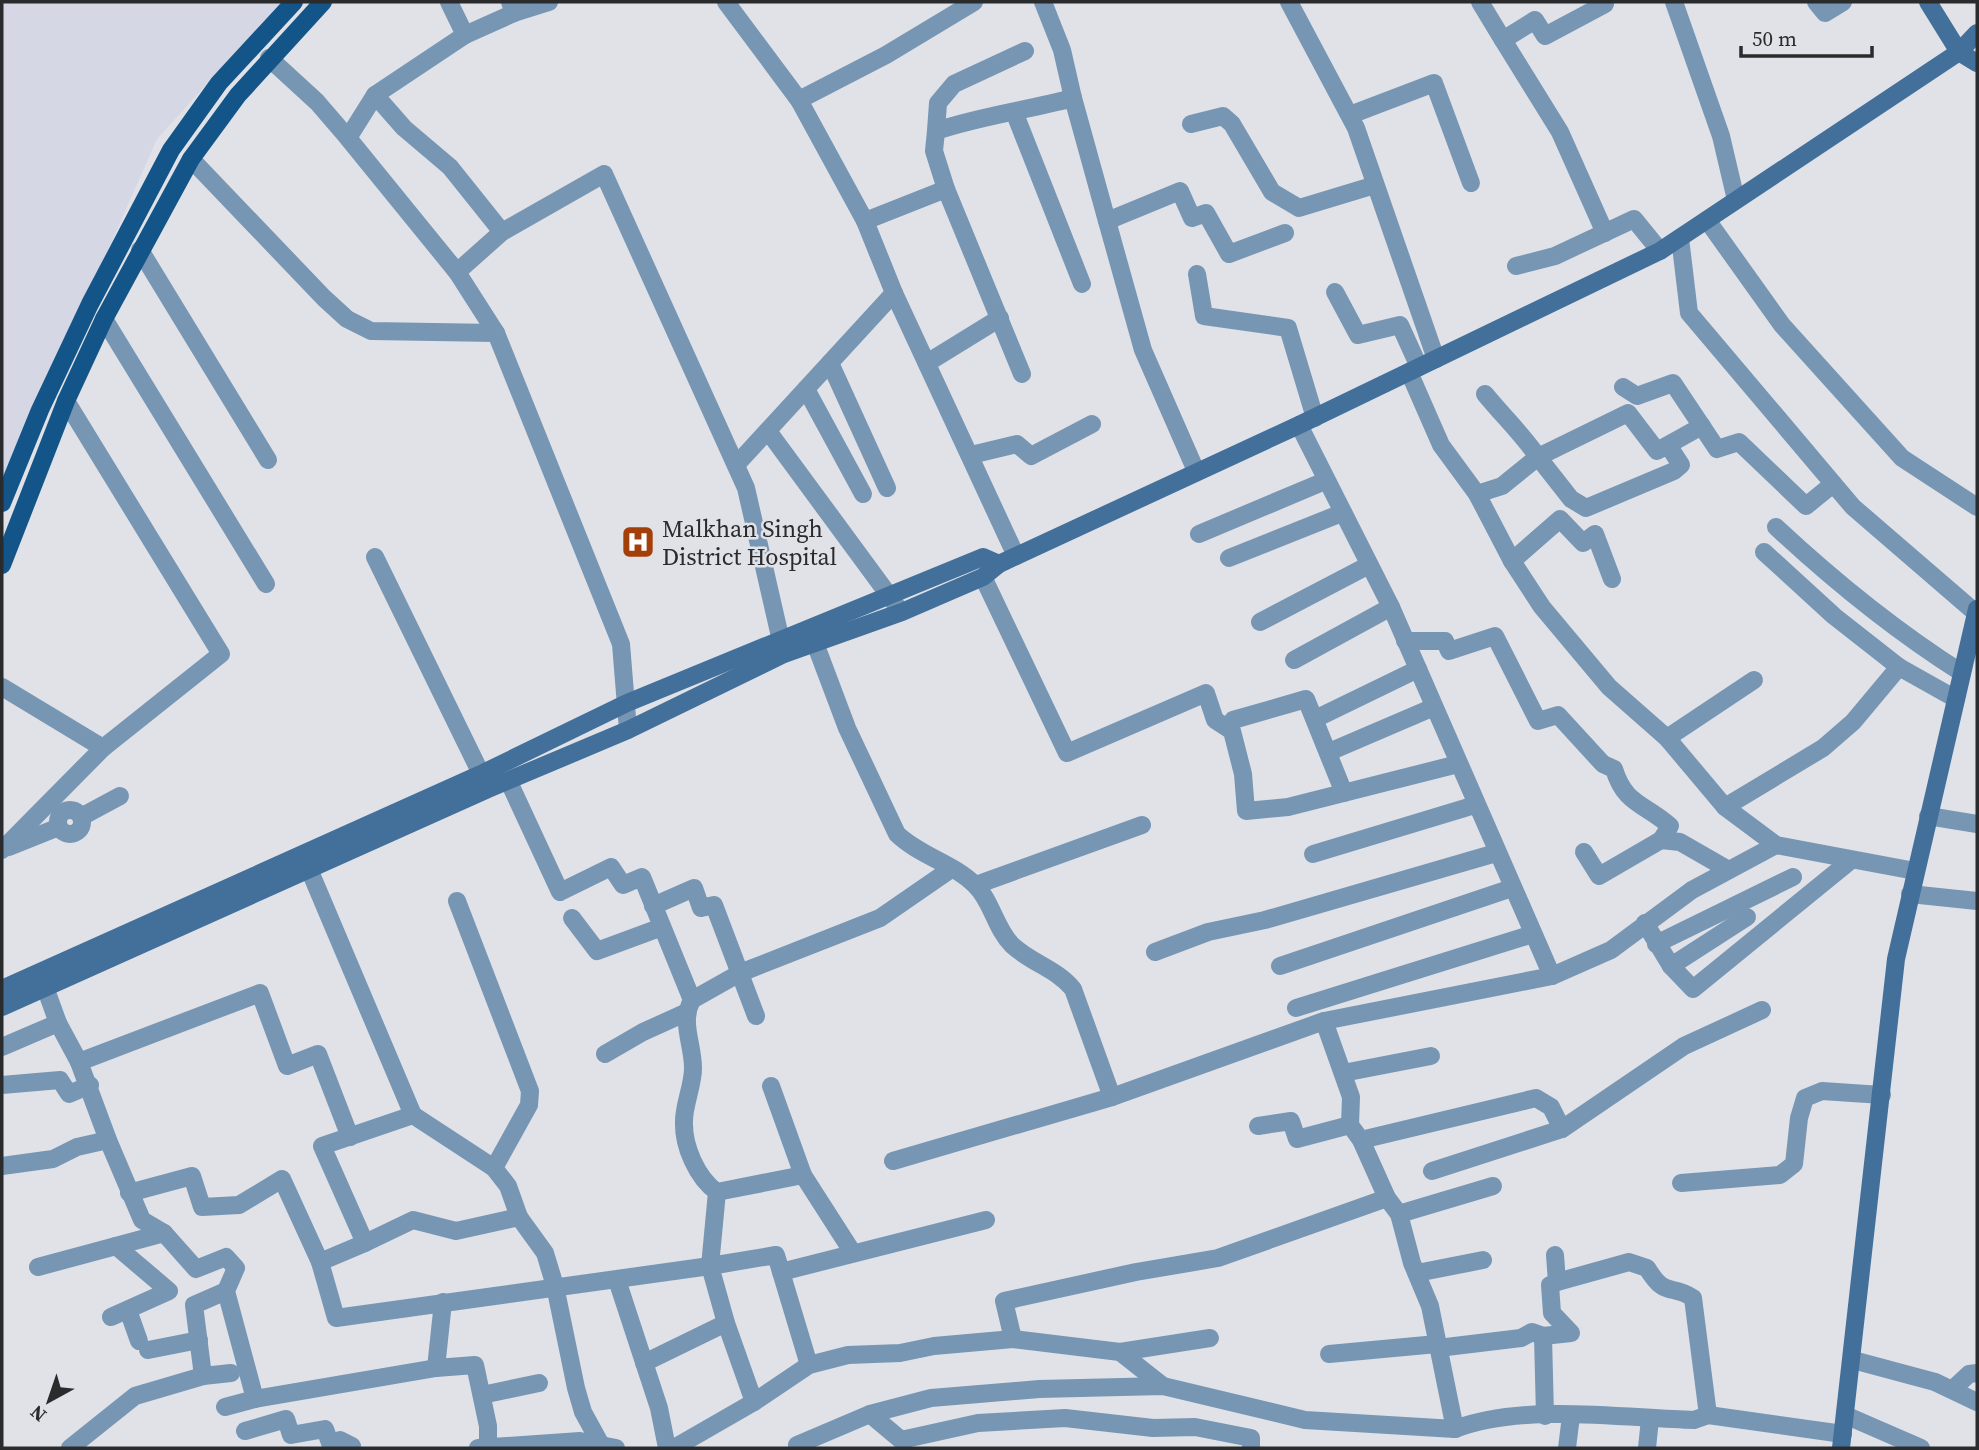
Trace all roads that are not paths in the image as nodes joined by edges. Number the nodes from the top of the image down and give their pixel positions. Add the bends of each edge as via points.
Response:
1 (295, 2) edge
2 (323, 2) edge
3 (449, 2) edge
4 (549, 2) edge
5 (726, 2) edge
6 (974, 2) edge
7 (1043, 2) edge
8 (1289, 2) edge
9 (1480, 2) edge
10 (1816, 2) edge
11 (1843, 2) edge
12 (1928, 2) edge
13 (1675, 3) edge
14 (1605, 4) dead end
15 (512, 7) edge
16 (1977, 33) edge
17 (466, 35) junction
18 (1503, 40) junction
19 (1024, 51) dead end
20 (1959, 52) junction
21 (269, 58) junction
22 (1977, 63) edge
23 (375, 95) junction
24 (1073, 98) junction
25 (799, 100) junction
26 (1015, 114) junction
27 (1350, 115) junction
28 (1191, 124) dead end
29 (936, 131) junction
30 (348, 138) junction
31 (191, 159) junction
32 (1471, 183) dead end
33 (1376, 185) junction
34 (946, 189) junction
35 (1736, 200) junction
36 (1707, 220) junction
37 (865, 221) junction
38 (1107, 221) junction
39 (502, 232) junction
40 (1285, 233) dead end
41 (1605, 233) junction
42 (1680, 238) junction
43 (140, 250) junction
44 (1660, 251) junction
45 (1516, 266) dead end
46 (457, 272) junction
47 (1196, 274) dead end
48 (1082, 284) dead end
49 (1335, 292) dead end
50 (894, 293) junction
51 (1000, 318) junction
52 (104, 319) junction
53 (496, 333) junction
54 (1436, 359) junction
55 (830, 363) junction
56 (928, 363) junction
57 (1414, 370) junction
58 (1022, 374) dead end
59 (1623, 387) dead end
60 (806, 389) junction
61 (1485, 394) dead end
62 (66, 401) junction
63 (1307, 422) junction
64 (1092, 424) dead end
65 (1702, 426) junction
66 (768, 430) junction
67 (1668, 445) junction
68 (21, 454) junction
69 (971, 455) junction
70 (1538, 457) junction
71 (268, 460) dead end
72 (41, 462) junction
73 (736, 465) junction
74 (1196, 471) junction
75 (1325, 481) junction
76 (1833, 484) junction
77 (887, 488) dead end
78 (863, 494) dead end
79 (1477, 494) junction
80 (2, 503) edge
81 (1977, 507) edge
82 (1342, 513) junction
83 (1776, 527) dead end
84 (1199, 534) dead end
85 (1764, 552) dead end
86 (1016, 556) junction
87 (375, 557) dead end
88 (1229, 558) dead end
89 (1511, 561) junction
90 (999, 564) junction
91 (2, 565) edge
92 (1368, 565) junction
93 (983, 577) junction
94 (1612, 579) dead end
95 (266, 584) dead end
96 (890, 597) junction
97 (1391, 607) junction
98 (901, 612) junction
99 (1977, 612) edge
100 (1260, 622) dead end
101 (1405, 641) junction
102 (815, 643) junction
103 (782, 646) junction
104 (1294, 660) dead end
105 (1899, 667) junction
106 (1418, 669) junction
107 (1962, 673) junction
108 (1754, 680) dead end
109 (2, 687) edge
110 (1956, 699) junction
111 (627, 704) junction
112 (1434, 707) junction
113 (1315, 719) junction
114 (1233, 720) dead end
115 (628, 730) junction
116 (1667, 738) junction
117 (103, 748) junction
118 (1329, 752) junction
119 (1458, 764) junction
120 (484, 782) junction
121 (509, 782) junction
122 (1344, 793) junction
123 (120, 796) dead end
124 (1475, 805) junction
125 (1726, 807) junction
126 (1928, 816) junction
127 (1977, 824) edge
128 (1142, 825) dead end
129 (1661, 840) junction
130 (1776, 845) junction
131 (2, 850) edge
132 (1584, 852) dead end
133 (1496, 853) junction
134 (1313, 854) dead end
135 (1850, 861) junction
136 (309, 869) junction
137 (951, 869) junction
138 (1727, 869) junction
139 (1915, 871) junction
140 (1793, 877) dead end
141 (976, 885) junction
142 (1512, 888) junction
143 (1910, 894) junction
144 (457, 901) dead end
145 (1977, 901) edge
146 (653, 906) junction
147 (1748, 917) dead end
148 (572, 918) dead end
149 (1645, 923) junction
150 (662, 927) junction
151 (1533, 933) junction
152 (1656, 944) junction
153 (1155, 952) dead end
154 (1280, 966) dead end
155 (1671, 966) junction
156 (740, 972) junction
157 (1552, 976) junction
158 (46, 987) junction
159 (2, 989) edge
160 (2, 1007) edge
161 (689, 1007) junction
162 (1296, 1008) dead end
163 (1762, 1010) dead end
164 (756, 1016) dead end
165 (1324, 1021) junction
166 (58, 1023) junction
167 (2, 1047) edge
168 (605, 1054) dead end
169 (1431, 1056) dead end
170 (79, 1062) junction
171 (1343, 1073) junction
172 (2, 1085) edge
173 (90, 1085) junction
174 (771, 1086) dead end
175 (1882, 1095) junction
176 (1112, 1097) junction
177 (414, 1115) junction
178 (1350, 1125) junction
179 (1258, 1126) dead end
180 (1562, 1129) junction
181 (350, 1137) junction
182 (108, 1140) junction
183 (1361, 1140) junction
184 (892, 1161) dead end
185 (2, 1166) edge
186 (494, 1168) junction
187 (1432, 1171) dead end
188 (803, 1175) junction
189 (1681, 1183) dead end
190 (1493, 1186) dead end
191 (717, 1192) junction
192 (129, 1193) junction
193 (1387, 1198) junction
194 (1399, 1214) junction
195 (519, 1217) junction
196 (986, 1220) dead end
197 (164, 1233) junction
198 (365, 1242) junction
199 (116, 1246) junction
200 (853, 1253) junction
201 (1555, 1255) dead end
202 (1483, 1260) dead end
203 (320, 1262) junction
204 (710, 1266) junction
205 (38, 1267) dead end
206 (781, 1272) junction
207 (1417, 1273) junction
208 (617, 1280) junction
209 (1557, 1282) junction
210 (555, 1286) junction
211 (226, 1291) junction
212 (443, 1302) junction
213 (726, 1323) junction
214 (1543, 1336) junction
215 (1210, 1338) dead end
216 (1013, 1339) junction
217 (199, 1340) junction
218 (1438, 1346) junction
219 (1120, 1352) junction
220 (1329, 1353) dead end
221 (1853, 1360) junction
222 (644, 1363) junction
223 (809, 1365) junction
224 (436, 1368) junction
225 (231, 1373) dead end
226 (1977, 1373) edge
227 (203, 1376) junction
228 (540, 1383) dead end
229 (1163, 1387) junction
230 (1953, 1389) junction
231 (482, 1395) junction
232 (255, 1399) junction
233 (754, 1402) junction
234 (1977, 1402) edge
235 (225, 1407) dead end
236 (870, 1414) junction
237 (1708, 1415) junction
238 (1845, 1415) junction
239 (1545, 1416) junction
240 (1571, 1416) junction
241 (1650, 1419) junction
242 (1455, 1429) junction
243 (245, 1430) dead end
244 (1842, 1441) edge
245 (925, 1442) edge
246 (580, 1445) edge
247 (608, 1446) edge
248 (352, 1447) edge
249 (483, 1447) edge
250 (70, 1448) edge
251 (667, 1448) edge
252 (674, 1448) edge
253 (798, 1448) edge
254 (1251, 1448) edge
255 (1567, 1448) edge
256 (1647, 1448) edge
257 (1921, 1448) edge

1 - 68 main road via 219,83 172,150 90,304
2 - 21 main road
3 - 17 street
4 - 15 street
5 - 25 street
6 - 25 street
7 - 24 street via 1062,50
8 - 27 street
9 - 18 street
10 - 11 street via 1825,13
12 - 20 street
13 - 35 street via 1721,136
14 - 18 street via 1545,36 1535,20
15 - 17 street
16 - 20 street
17 - 23 street
18 - 41 street via 1560,132
19 - 29 street via 954,84 938,103
20 - 22 street
20 - 35 street
21 - 30 street
21 - 31 main road
23 - 30 street
23 - 39 street via 404,128 450,167
24 - 26 street
24 - 38 street
25 - 37 street
26 - 29 street
26 - 48 street
27 - 32 street via 1434,83
27 - 33 street
28 - 33 street via 1223,116 1272,192 1299,208
29 - 34 street via 934,150
30 - 46 street
31 - 43 main road
31 - 53 street via 347,319 371,331
33 - 54 street
34 - 37 street
34 - 51 street
35 - 36 street
36 - 42 street
36 - 81 street via 1782,325 1902,458
37 - 50 street
38 - 40 street via 1180,191 1192,218 1206,213 1229,254
38 - 74 street via 1143,349
39 - 46 street
39 - 73 street via 604,174
41 - 44 street via 1634,219
41 - 45 street via 1555,257
42 - 44 street
42 - 76 street via 1689,313
43 - 52 main road
43 - 71 street
44 - 54 street
46 - 53 street
47 - 63 street via 1205,316 1288,328
49 - 57 street via 1358,335 1400,325
50 - 55 street
50 - 56 street
51 - 56 street
51 - 58 street
52 - 62 main road
52 - 95 street
53 - 111 street via 621,644
54 - 57 street
55 - 60 street
55 - 77 street
56 - 69 street
57 - 63 street
57 - 79 street via 1441,445
59 - 65 street via 1637,396 1673,383
60 - 66 street
60 - 78 street
61 - 70 street
62 - 72 main road
62 - 117 street via 221,654
63 - 74 street
63 - 75 street
64 - 69 street via 1031,456 1017,444
65 - 67 street
65 - 76 street via 1717,449 1739,442 1806,506
66 - 73 street
66 - 96 street
67 - 70 street via 1657,451 1628,414
67 - 70 street via 1681,465 1674,471 1586,508 1570,499
68 - 72 main road
68 - 80 main road
69 - 86 street
70 - 79 street via 1502,486
72 - 91 main road
73 - 103 street via 746,488
74 - 86 street
75 - 82 street
75 - 84 street
76 - 99 street via 1853,507
79 - 89 street
82 - 88 street
82 - 92 street
83 - 107 street via 1895,629
85 - 105 street
86 - 90 street
87 - 120 street
89 - 94 street via 1560,519 1583,543 1595,534
89 - 116 street via 1542,607 1609,687
90 - 93 street
90 - 96 street via 983,557
92 - 97 street
92 - 100 street
93 - 98 street
93 - 122 street via 1067,753 1206,693 1215,720 1232,732 1243,774 1246,811 1288,807
96 - 98 street
96 - 103 street
97 - 101 street
97 - 104 street
98 - 102 street
99 - 107 street
101 - 106 street
101 - 129 street via 1446,641 1449,650 1494,636 1538,721 1558,715 1614,769 1621,790 1670,826
102 - 103 street
102 - 137 street via 897,834 911,848
103 - 111 street
103 - 115 street
105 - 110 street
105 - 125 street via 1853,722 1824,748
106 - 112 street
106 - 113 street
107 - 110 street
108 - 116 street
109 - 117 street
110 - 126 street
111 - 115 street
111 - 120 street
112 - 118 street
112 - 119 street
113 - 114 street via 1306,699
113 - 118 street
115 - 121 street
116 - 125 street
117 - 131 street
118 - 122 street
119 - 122 street
119 - 124 street
120 - 121 street
120 - 136 street
120 - 159 street
121 - 146 street via 560,892 611,867 623,886 642,877
123 - 131 street via 81,817 74,811 65,812 59,827
124 - 133 street
124 - 134 street
125 - 130 street
126 - 127 street
126 - 139 street
128 - 141 street
129 - 132 street via 1599,876
129 - 138 street via 1679,842
130 - 135 street
130 - 138 street
133 - 142 street
133 - 153 street via 1265,920 1208,932
135 - 139 street
135 - 155 street via 1693,989
136 - 158 street
136 - 177 street
137 - 141 street
137 - 156 street via 880,918
138 - 149 street
139 - 143 street
140 - 152 street
141 - 176 street via 1011,944 1062,975 1073,989
142 - 151 street
142 - 154 street
143 - 145 street
143 - 175 street via 1896,959
144 - 186 street via 530,1091 530,1105
146 - 150 street
146 - 156 street via 694,888 701,908 714,905
147 - 155 street
148 - 150 street via 597,951
149 - 152 street
149 - 157 street via 1611,950
150 - 161 street
151 - 157 street
151 - 162 street
152 - 155 street
156 - 161 street
156 - 164 street
157 - 165 street
158 - 160 street
158 - 166 street
161 - 168 street
161 - 191 street via 693,1067 685,1136 704,1182
163 - 180 street via 1684,1046
165 - 171 street
165 - 176 street
166 - 167 street
166 - 170 street
169 - 171 street
170 - 173 street
170 - 181 street via 260,993 287,1066 318,1054
171 - 178 street via 1351,1097
172 - 173 street via 60,1080 69,1094
173 - 182 street
174 - 188 street
175 - 189 street via 1822,1091 1805,1098 1794,1164 1780,1175
175 - 221 street
176 - 184 street
177 - 181 street
177 - 186 street
178 - 179 street via 1297,1139 1291,1121
178 - 183 street
180 - 183 street via 1552,1107 1536,1098
180 - 187 street
181 - 198 street via 322,1146
182 - 185 street via 77,1147 53,1159
182 - 192 street
183 - 193 street
186 - 195 street via 508,1186
188 - 191 street
188 - 200 street
190 - 194 street
191 - 204 street
192 - 197 street via 142,1220
192 - 203 street via 192,1176 202,1207 239,1205 282,1179
193 - 194 street
193 - 216 street via 1218,1258 1004,1301
194 - 207 street
195 - 198 street via 456,1231 413,1220
195 - 210 street via 545,1253
196 - 200 street
197 - 199 street
197 - 211 street via 196,1269 226,1257 236,1268
198 - 203 street
199 - 205 street
199 - 217 street via 169,1291 119,1314 143,1345
200 - 206 street
201 - 209 street
202 - 207 street
203 - 212 street via 336,1318
204 - 206 street via 776,1255
204 - 208 street
204 - 213 street
206 - 223 street
207 - 218 street
208 - 210 street
208 - 222 street
209 - 214 street via 1550,1285 1552,1313 1571,1333
209 - 237 street via 1629,1262 1647,1268 1658,1287 1693,1297
210 - 212 street
210 - 247 street via 583,1412
211 - 217 street via 194,1306
211 - 232 street
212 - 224 street
213 - 222 street
213 - 233 street
214 - 218 street via 1532,1332 1521,1338
214 - 239 street
215 - 219 street
216 - 219 street
216 - 223 street via 848,1355
217 - 227 street
218 - 220 street
218 - 242 street
219 - 229 street
221 - 230 street
221 - 238 street
222 - 251 street
223 - 233 street
224 - 231 street via 475,1365
224 - 232 street
225 - 227 street
226 - 230 street via 1969,1374
227 - 250 street via 135,1396
228 - 231 street
229 - 236 street via 1039,1389 931,1398
229 - 242 street via 1305,1420
230 - 234 street
231 - 249 street
232 - 235 street
233 - 252 street
236 - 245 street via 901,1440
236 - 253 street
237 - 241 street via 1694,1420
237 - 244 street
238 - 244 street
238 - 257 street
239 - 240 street
239 - 242 street via 1477,1420
240 - 241 street
240 - 255 street
241 - 256 street
243 - 248 street via 286,1419 291,1435 325,1429 330,1443 341,1440
245 - 254 street via 978,1423 1065,1418 1153,1428 1195,1427 1251,1438
246 - 247 street
246 - 249 street

